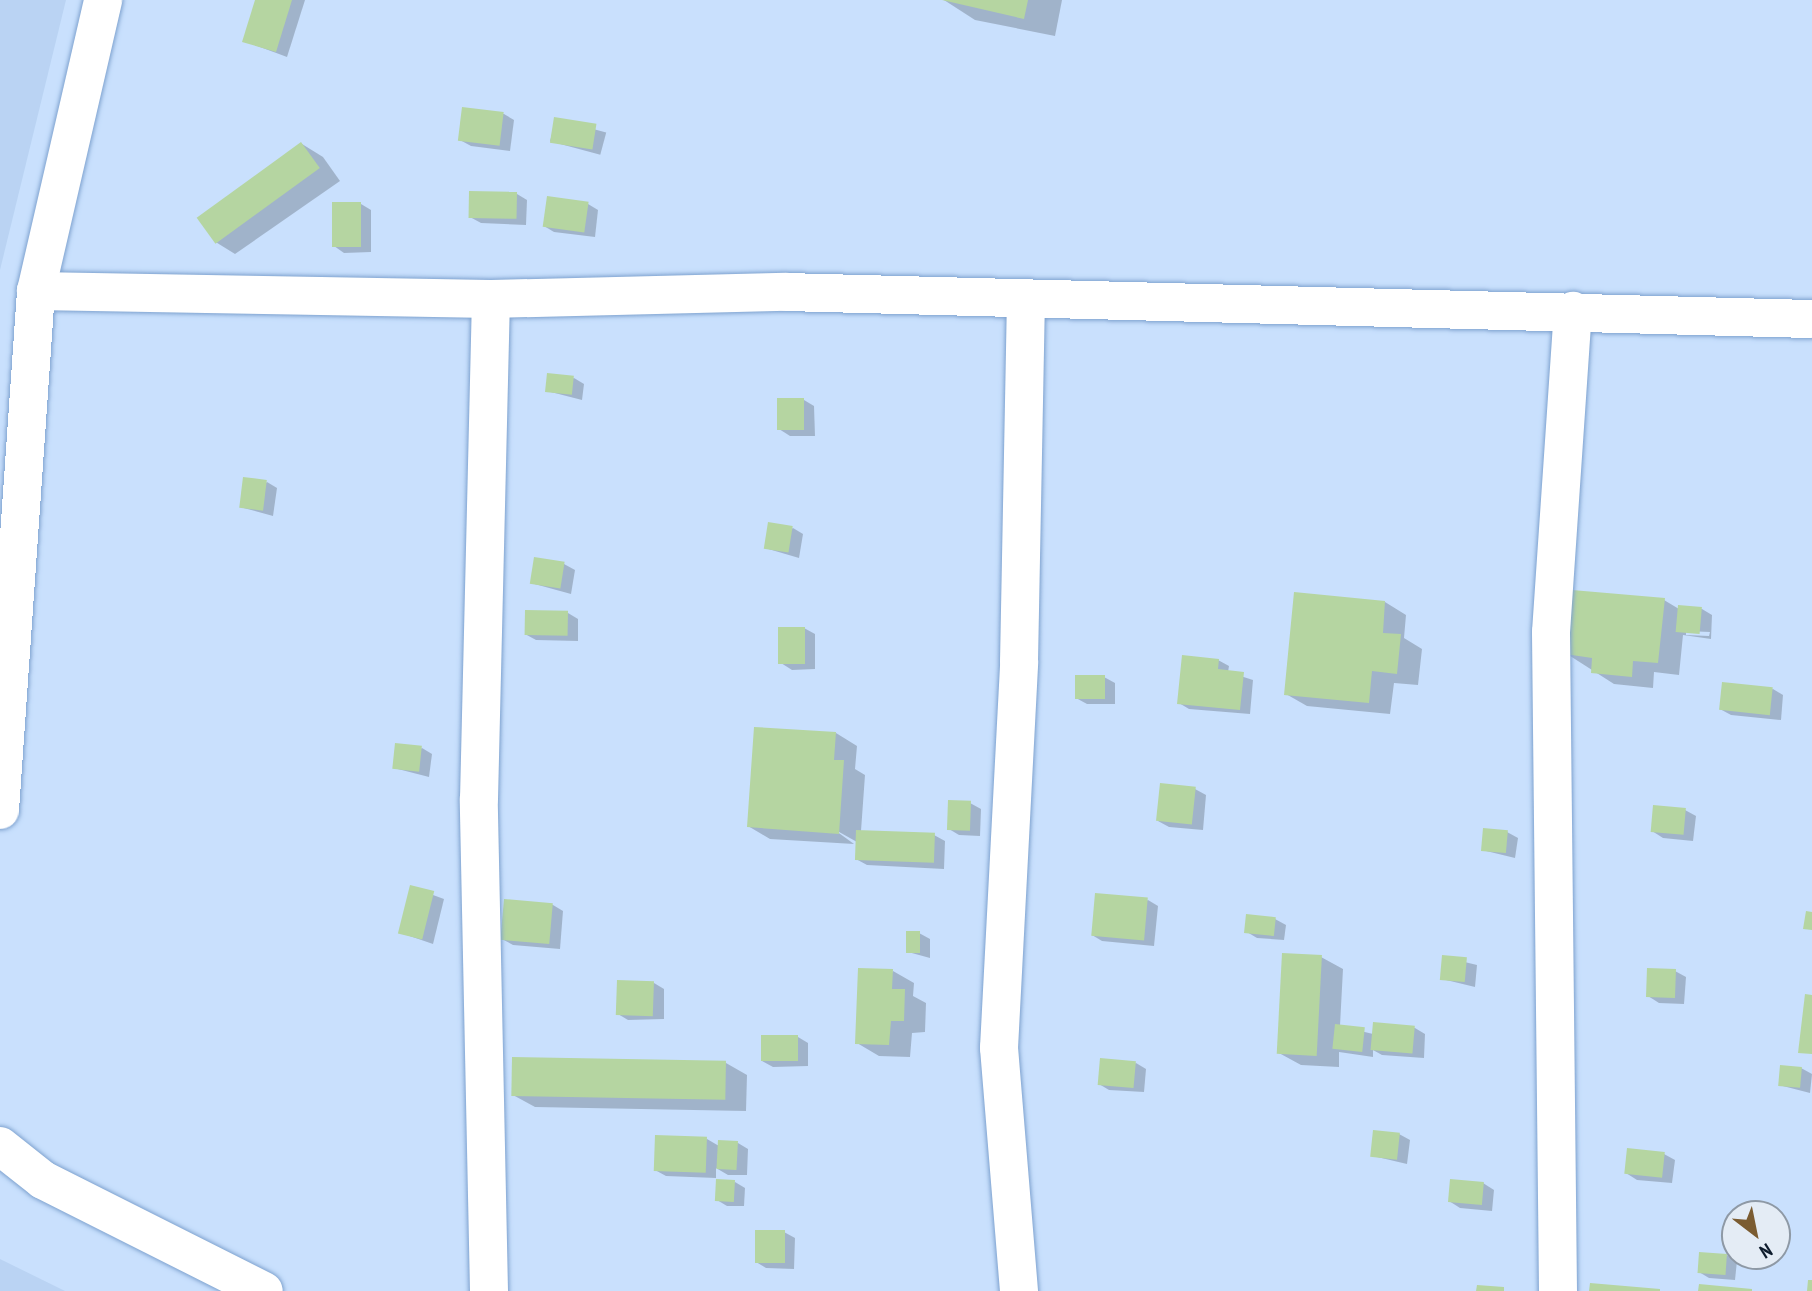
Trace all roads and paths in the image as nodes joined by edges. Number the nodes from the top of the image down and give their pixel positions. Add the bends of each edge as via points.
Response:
1 (103, 0) edge
2 (36, 291) junction
3 (491, 299) junction
4 (1026, 299) junction
5 (1573, 311) junction
6 (1812, 319) edge
7 (0, 810) edge
8 (0, 1146) edge
9 (264, 1291) edge
10 (489, 1291) edge
11 (1019, 1291) edge
12 (1558, 1291) edge

1 - 2 street
2 - 3 street
2 - 7 street
3 - 4 street via 786,292
3 - 10 street via 479,799
4 - 5 street
4 - 11 street via 1019,662 999,1048
5 - 6 street
5 - 12 street via 1551,632
8 - 9 street via 43,1180

